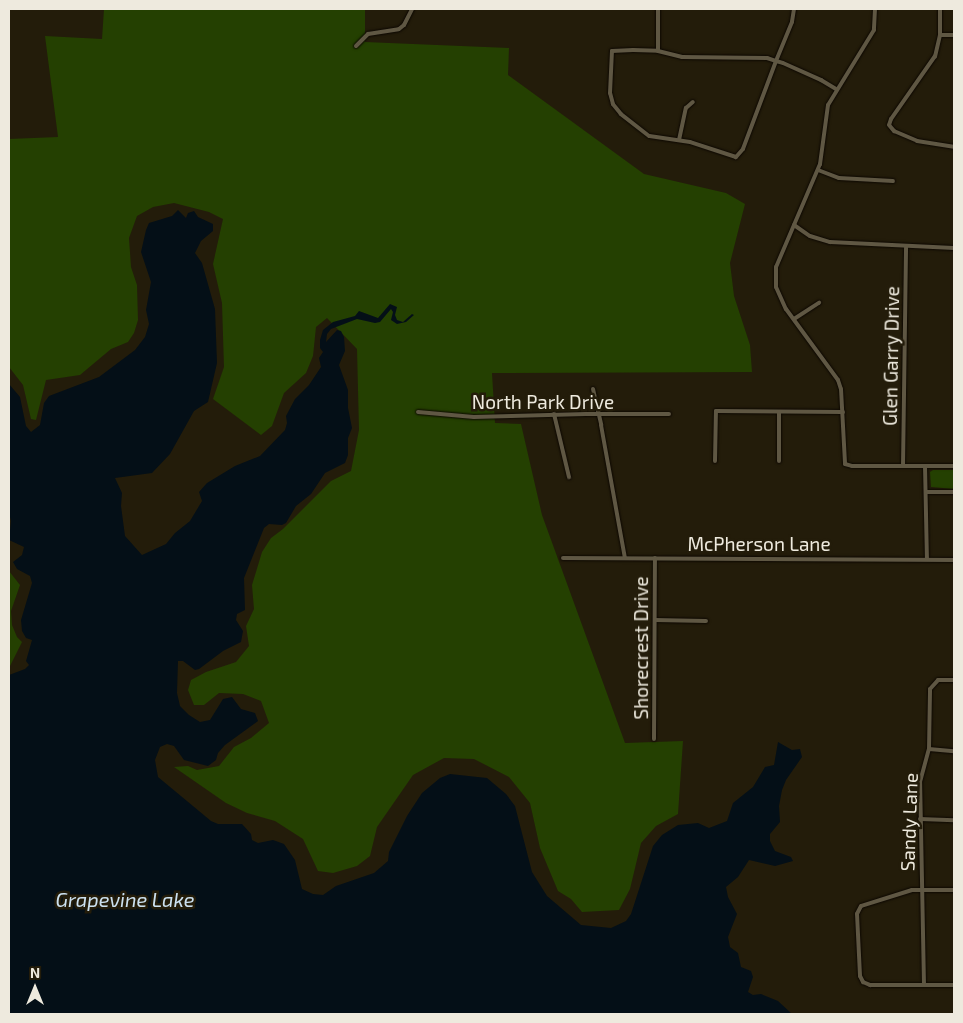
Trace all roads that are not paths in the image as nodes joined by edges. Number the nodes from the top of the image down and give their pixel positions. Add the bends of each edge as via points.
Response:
1 (412, 9) edge
2 (658, 9) edge
3 (794, 9) edge
4 (875, 9) edge
5 (940, 9) edge
6 (940, 35) junction
7 (954, 35) edge
8 (356, 46) dead end
9 (658, 51) junction
10 (776, 61) junction
11 (836, 89) junction
12 (692, 102) dead end
13 (679, 140) junction
14 (954, 147) edge
15 (818, 170) junction
16 (893, 181) dead end
17 (794, 225) junction
18 (906, 246) junction
19 (954, 248) edge
20 (819, 303) dead end
21 (794, 319) junction
22 (593, 389) dead end
23 (418, 412) dead end
24 (779, 412) junction
25 (843, 412) junction
26 (554, 414) junction
27 (599, 414) junction
28 (669, 414) dead end
29 (715, 461) dead end
30 (779, 461) dead end
31 (903, 466) junction
32 (925, 466) junction
33 (954, 466) edge
34 (569, 477) dead end
35 (926, 492) junction
36 (954, 492) edge
37 (563, 558) dead end
38 (625, 558) junction
39 (655, 558) junction
40 (927, 558) junction
41 (954, 560) edge
42 (655, 620) junction
43 (706, 621) dead end
44 (954, 680) edge
45 (654, 740) dead end
46 (929, 749) junction
47 (954, 751) edge
48 (920, 819) junction
49 (954, 820) edge
50 (921, 890) junction
51 (954, 890) edge
52 (924, 985) junction
53 (954, 985) edge

1 - 8 street via 399,29 368,34
2 - 9 street
3 - 10 street
4 - 11 street via 874,30 859,58
5 - 6 street
6 - 7 street
6 - 14 street via 935,56 889,125 894,131 916,141
9 - 10 street via 682,57 750,56
9 - 13 street via 612,51 610,93 615,108 649,136
10 - 11 street
10 - 13 street via 743,149 736,157
11 - 15 street via 826,109
12 - 13 street via 686,108
15 - 16 street via 839,178
15 - 17 street
17 - 18 street via 810,236 830,242
17 - 21 street via 776,267 779,297
18 - 19 street
18 - 31 street, Glen Garry Drive
20 - 21 street
21 - 25 street via 838,380
22 - 27 street
23 - 26 street, North Park Drive via 474,417
24 - 25 street
24 - 29 street via 716,411
24 - 30 street
25 - 31 street via 845,464
26 - 27 street, North Park Drive
26 - 34 street
27 - 28 street, North Park Drive
27 - 38 street
31 - 32 street
32 - 33 street
32 - 35 street
35 - 36 street
35 - 40 street
37 - 38 street, McPherson Lane
38 - 39 street, McPherson Lane
39 - 40 street, McPherson Lane
39 - 42 street, Shorecrest Drive
40 - 41 street, McPherson Lane
42 - 43 street
42 - 45 street, Shorecrest Drive
44 - 46 street, Sandy Lane via 938,680 930,689
46 - 47 street
46 - 48 street, Sandy Lane via 920,782
48 - 49 street
48 - 50 street, Sandy Lane
50 - 51 street
50 - 52 street, Sandy Lane
50 - 52 street via 861,906 858,914 860,976 863,982 870,985
52 - 53 street

